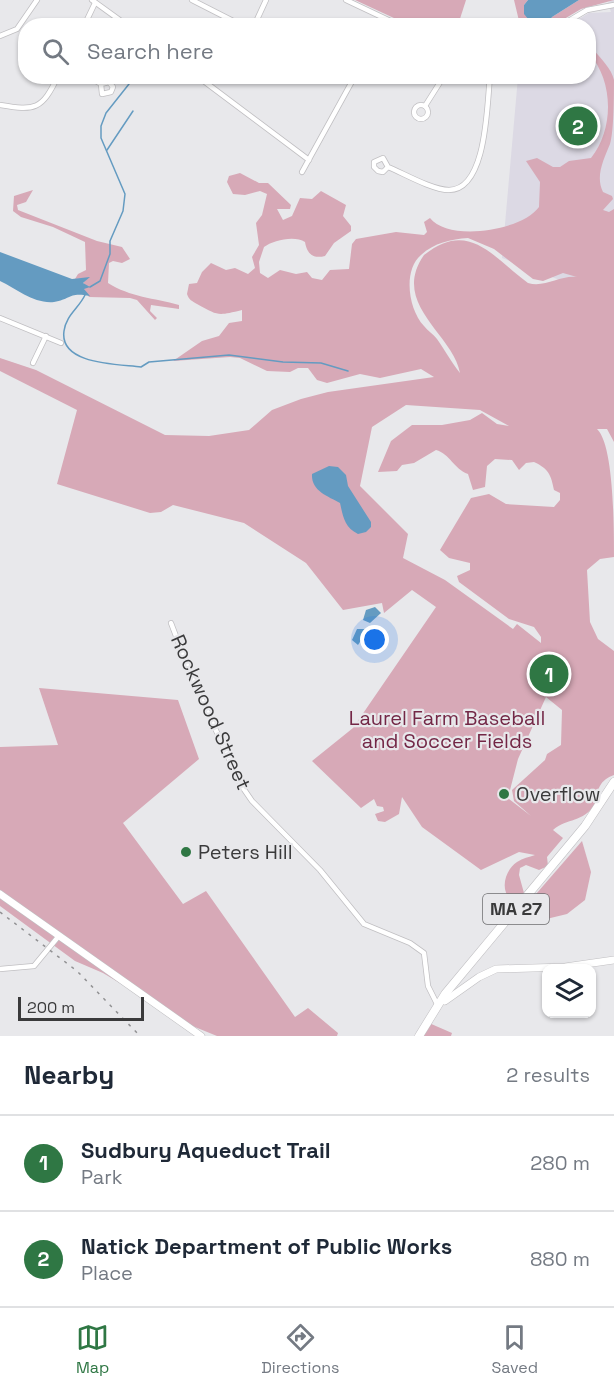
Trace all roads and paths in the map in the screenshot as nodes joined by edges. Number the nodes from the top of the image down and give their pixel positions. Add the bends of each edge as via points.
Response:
1 (37, 0) edge
2 (192, 0) edge
3 (266, 0) edge
4 (346, 0) edge
5 (93, 1) edge
6 (614, 5) edge
7 (25, 18) edge
8 (87, 18) edge
9 (117, 18) edge
10 (227, 18) edge
11 (258, 18) edge
12 (386, 18) edge
13 (574, 18) edge
14 (18, 28) edge
15 (0, 36) edge
16 (54, 84) edge
17 (209, 84) edge
18 (350, 84) edge
19 (439, 84) edge
20 (489, 84) edge
21 (0, 105) edge
22 (425, 106) dead end
23 (309, 160) junction
24 (388, 167) dead end
25 (302, 172) dead end
26 (0, 318) edge
27 (46, 336) junction
28 (61, 343) dead end
29 (33, 363) dead end
30 (171, 623) dead end
31 (614, 782) edge
32 (0, 894) edge
33 (58, 937) junction
34 (614, 960) edge
35 (0, 969) edge
36 (455, 982) junction
37 (463, 988) junction
38 (441, 1003) junction
39 (201, 1036) edge
40 (419, 1036) edge

1 - 7 street
2 - 10 street
3 - 11 street
4 - 12 street
5 - 8 street
5 - 9 street
6 - 13 street via 587,10
14 - 15 street
16 - 21 street via 35,108
17 - 23 street
18 - 23 street
19 - 22 street
20 - 24 street via 485,134 468,182 444,189
23 - 25 street
26 - 27 street
27 - 28 street
27 - 29 street
30 - 38 street, Rockwood Street via 241,785 364,924 410,943 424,954 428,986
31 - 36 main road, MA 27 via 585,826
32 - 33 main road
33 - 35 street via 34,966
33 - 39 main road
34 - 37 main road via 565,967 501,968
36 - 37 main road
36 - 38 main road, MA 27
37 - 38 main road
38 - 40 main road, MA 27

